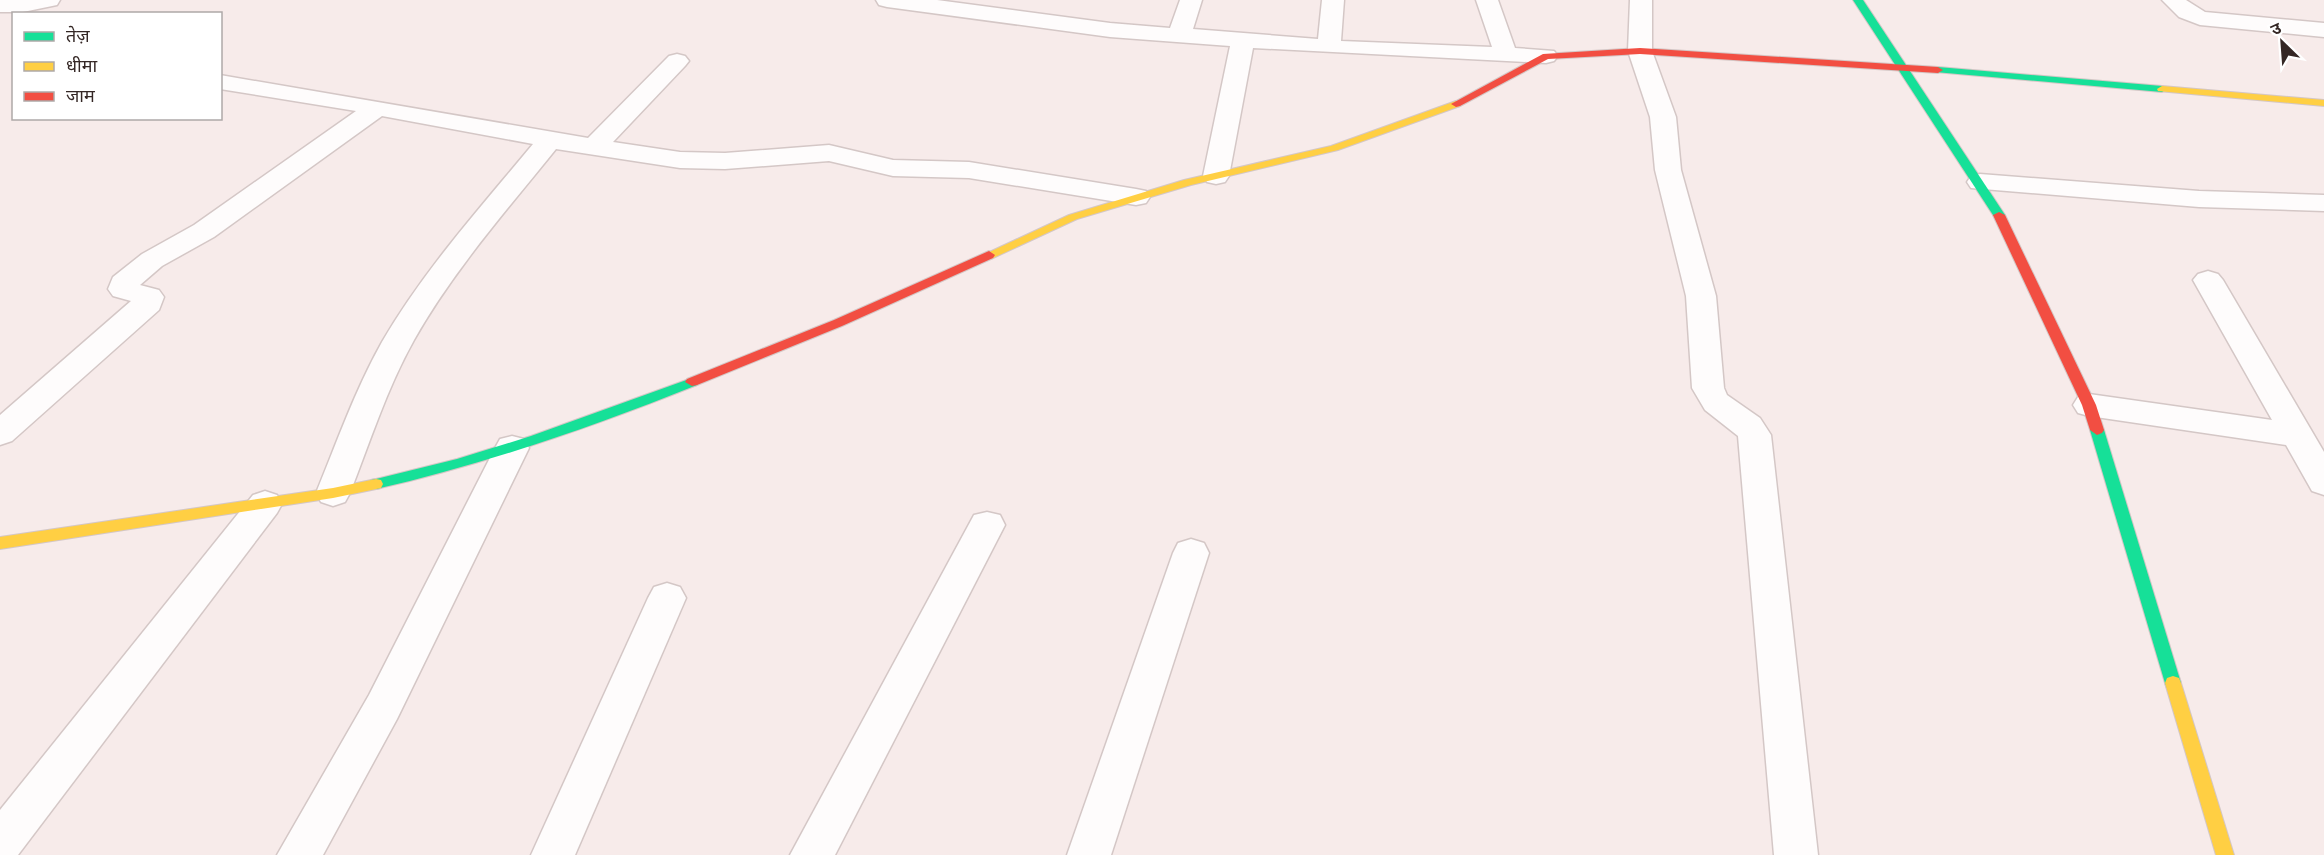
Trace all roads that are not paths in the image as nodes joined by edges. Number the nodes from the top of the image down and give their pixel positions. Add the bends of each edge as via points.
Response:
1 (49, 0) edge
2 (887, 0) edge
3 (1074, 0) edge
4 (1191, 0) edge
5 (1333, 0) edge
6 (1487, 0) edge
7 (1641, 0) edge
8 (1858, 0) edge
9 (2173, 0) edge
10 (956, 4) edge
11 (0, 5) edge
12 (1007, 8) edge
13 (1060, 24) junction
14 (2324, 30) edge
15 (1179, 36) junction
16 (1243, 41) junction
17 (1329, 47) junction
18 (1640, 51) junction
19 (1506, 54) junction
20 (1546, 56) junction
21 (677, 61) dead end
22 (1903, 67) junction
23 (222, 82) edge
24 (2324, 103) edge
25 (377, 108) junction
26 (550, 140) junction
27 (594, 147) junction
28 (1216, 176) junction
29 (1980, 182) junction
30 (1136, 197) junction
31 (2324, 203) edge
32 (2208, 280) dead end
33 (2089, 405) junction
34 (0, 433) edge
35 (2297, 435) junction
36 (512, 448) junction
37 (2324, 482) edge
38 (333, 493) junction
39 (265, 504) junction
40 (987, 525) dead end
41 (0, 543) edge
42 (1191, 553) dead end
43 (667, 598) dead end
44 (0, 844) edge
45 (299, 855) edge
46 (553, 855) edge
47 (812, 855) edge
48 (1089, 855) edge
49 (1796, 855) edge
50 (2225, 855) edge

1 - 11 street
2 - 10 street
3 - 13 street
4 - 15 street
5 - 17 street
6 - 19 street
7 - 18 street
8 - 22 street
9 - 14 street via 2200,18
10 - 12 street
12 - 13 street
13 - 15 street
15 - 16 street
16 - 17 street
16 - 28 street
17 - 19 street
18 - 20 street
18 - 22 street
18 - 49 street via 1663,117 1668,170 1701,296 1711,398 1746,422 1754,435
19 - 20 street
20 - 28 street via 1483,92 1412,123 1334,148
21 - 27 street
22 - 24 street
22 - 29 street
23 - 25 street
25 - 26 street
25 - 34 street via 204,231 152,260 128,279 123,289 143,293 149,297 148,303
26 - 27 street
26 - 38 street via 457,254 418,310 381,373
27 - 30 street via 699,161 829,153 893,168 969,170
28 - 30 street
29 - 31 street via 2189,199
29 - 33 street via 2008,229
30 - 36 street via 1073,217 739,364
32 - 35 street
33 - 35 street
33 - 50 street
35 - 37 street
36 - 38 street via 415,476
36 - 45 street via 383,707
38 - 39 street
39 - 41 street
39 - 44 street
40 - 47 street
42 - 48 street
43 - 46 street

